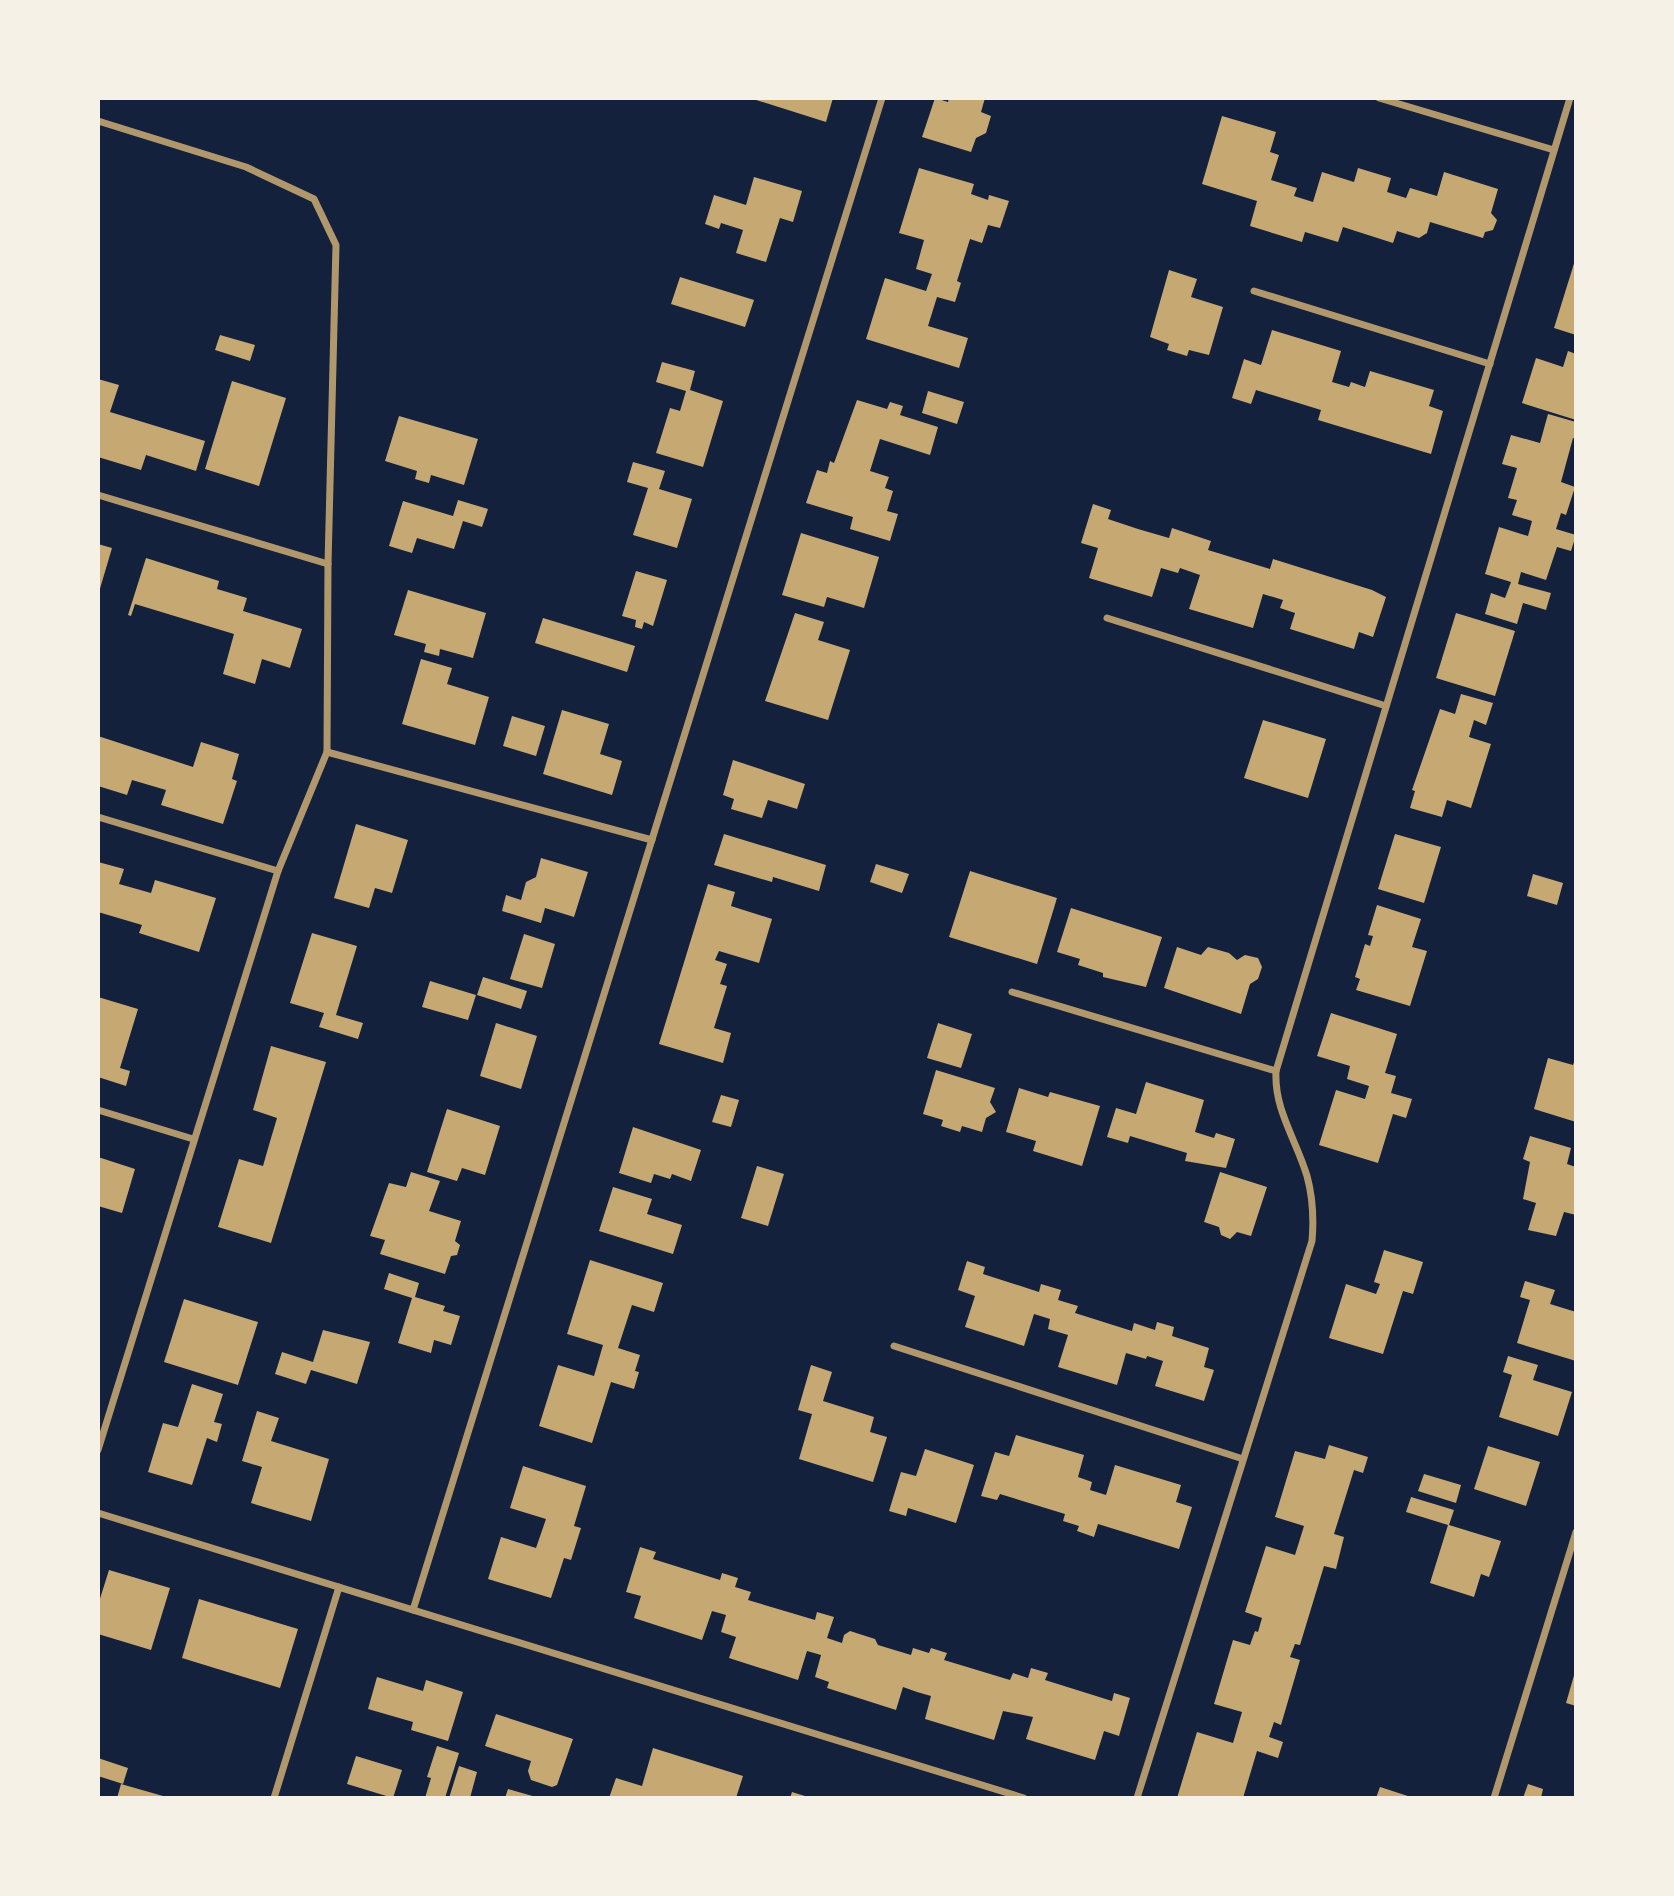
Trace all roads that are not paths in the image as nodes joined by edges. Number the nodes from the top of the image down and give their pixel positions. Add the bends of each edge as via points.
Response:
1 (882, 98) edge
2 (1379, 98) edge
3 (1570, 98) edge
4 (98, 121) edge
5 (1554, 150) junction
6 (1254, 291) dead end
7 (1490, 364) junction
8 (98, 495) edge
9 (328, 564) junction
10 (1107, 618) dead end
11 (1386, 706) junction
12 (327, 752) junction
13 (98, 817) edge
14 (652, 840) junction
15 (278, 871) junction
16 (1012, 992) dead end
17 (1276, 1070) junction
18 (98, 1110) edge
19 (194, 1139) junction
20 (894, 1346) dead end
21 (98, 1450) edge
22 (1243, 1460) junction
23 (98, 1513) edge
24 (1576, 1532) edge
25 (339, 1587) junction
26 (413, 1610) junction
27 (274, 1798) edge
28 (1024, 1798) edge
29 (1137, 1798) edge
30 (1494, 1798) edge

1 - 14 street
2 - 5 street
3 - 5 street
4 - 9 street via 246,167 314,199 336,244
5 - 7 street
6 - 7 street
7 - 11 street
8 - 9 street
9 - 12 street
10 - 11 street
11 - 17 street
12 - 14 street
12 - 15 street
13 - 15 street
14 - 26 street
15 - 19 street
16 - 17 street
17 - 22 street via 1279,1108 1307,1175 1314,1212 1312,1241
18 - 19 street
19 - 21 street
20 - 22 street
22 - 29 street
23 - 25 street
24 - 30 street
25 - 26 street
25 - 27 street
26 - 28 street

